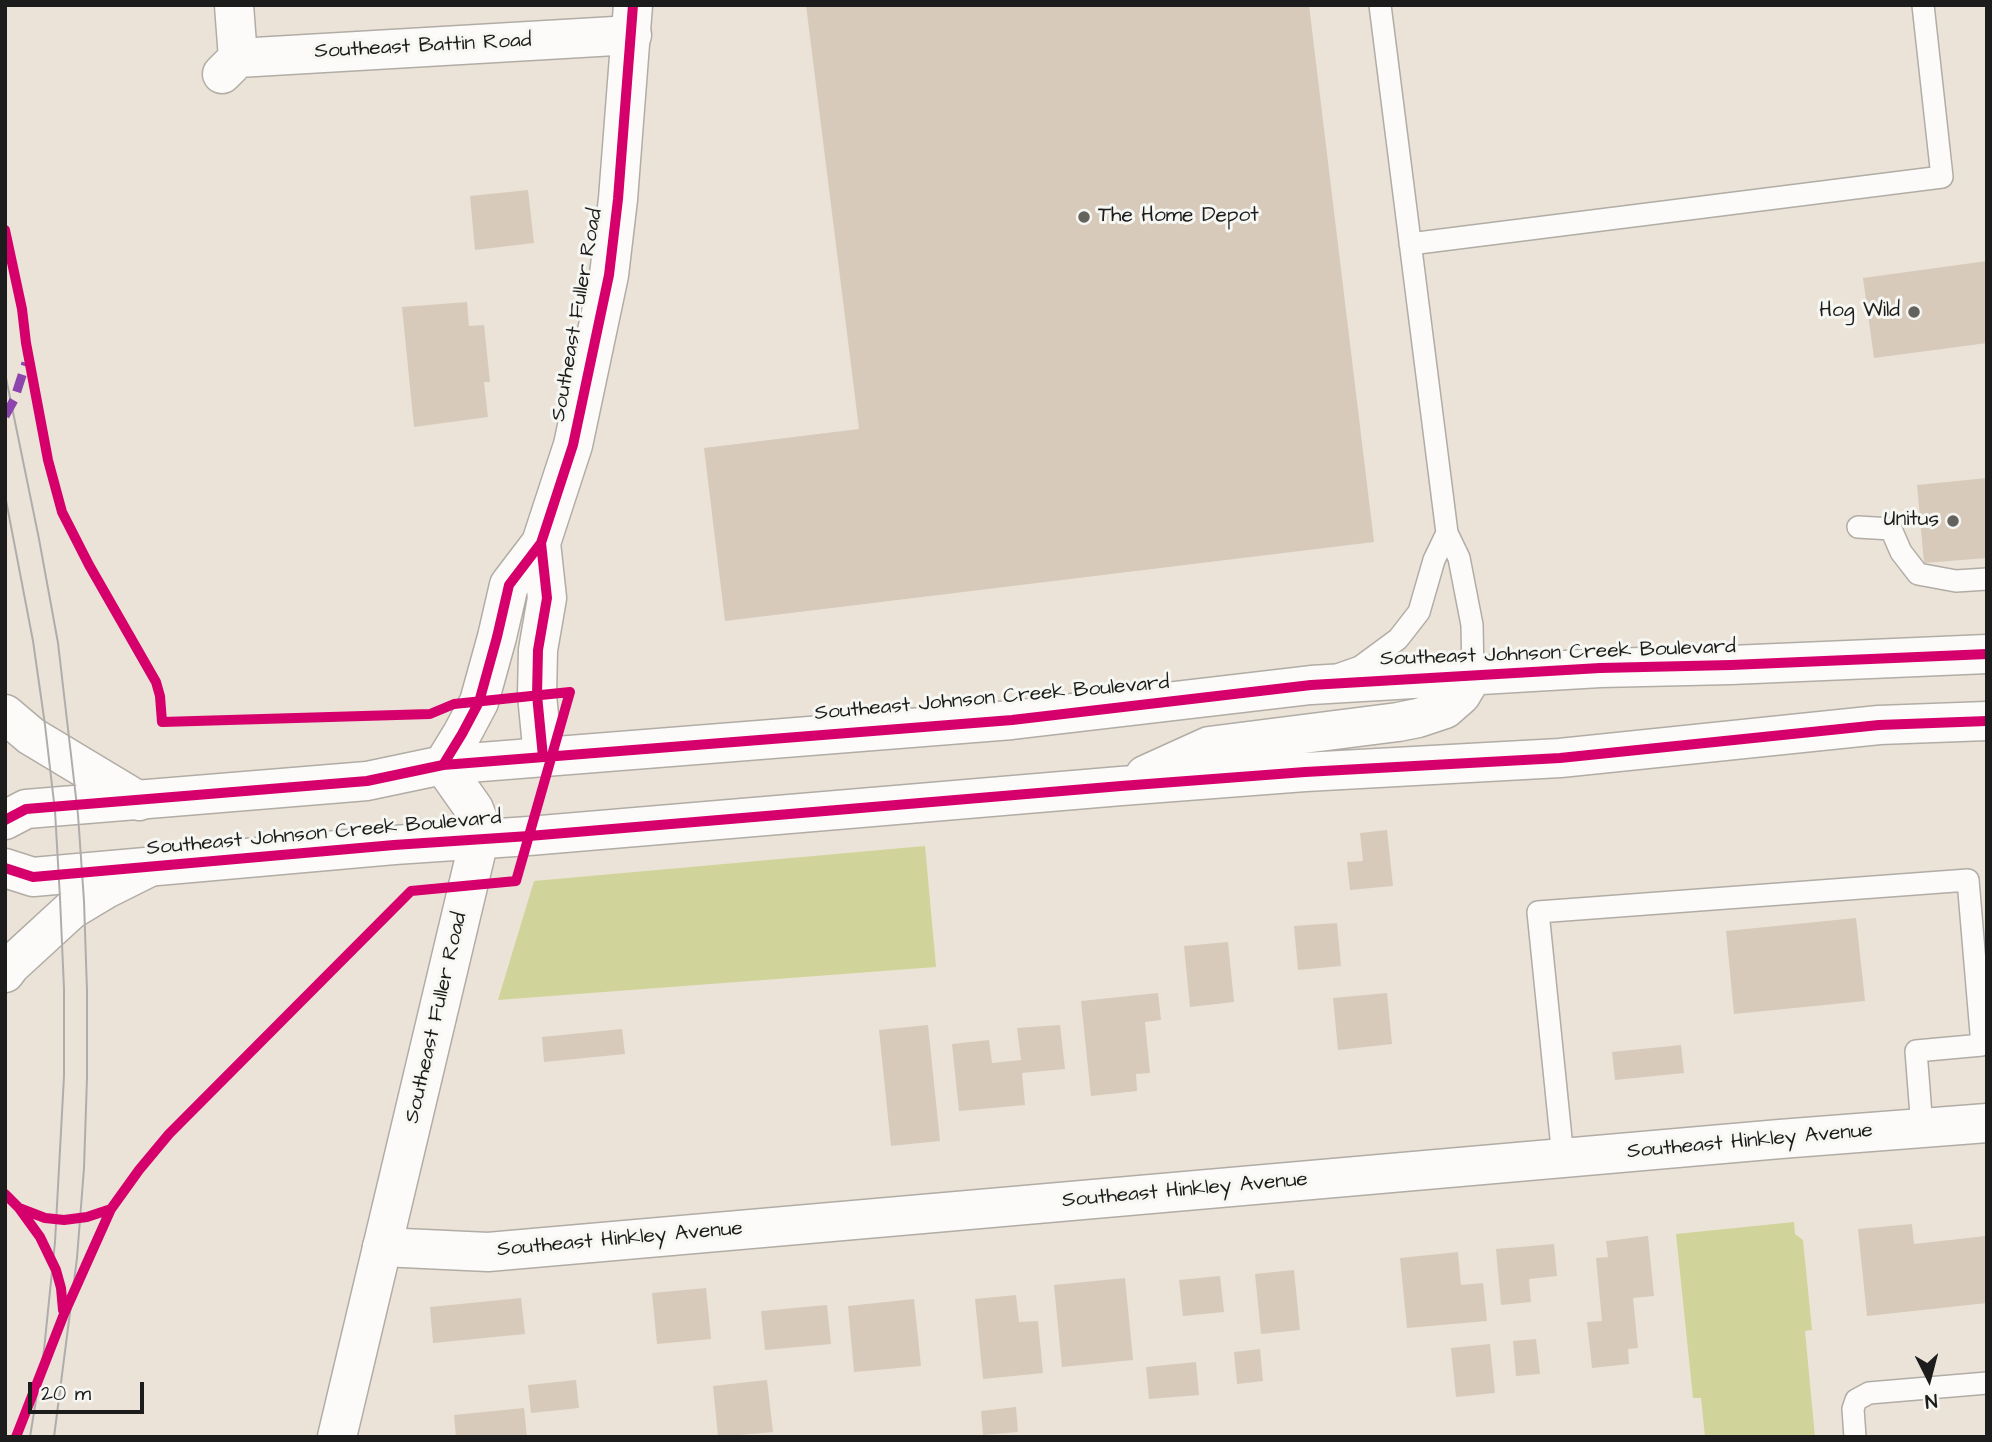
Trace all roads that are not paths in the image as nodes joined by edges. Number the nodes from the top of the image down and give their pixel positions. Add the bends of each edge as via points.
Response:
1 (234, 5) edge
2 (1380, 5) edge
3 (1923, 5) edge
4 (633, 20) edge
5 (1410, 244) junction
6 (1858, 527) dead end
7 (1447, 533) junction
8 (541, 543) junction
9 (1987, 579) edge
10 (1987, 648) edge
11 (1968, 655) edge
12 (1473, 675) junction
13 (1311, 685) junction
14 (5, 714) edge
15 (1987, 721) edge
16 (543, 757) junction
17 (443, 765) junction
18 (1121, 786) junction
19 (139, 801) junction
20 (5, 820) edge
21 (479, 840) junction
22 (150, 867) junction
23 (5, 868) edge
24 (5, 973) edge
25 (1987, 1123) edge
26 (1922, 1128) junction
27 (1563, 1158) junction
28 (382, 1247) junction
29 (1987, 1383) edge
30 (337, 1437) edge
31 (1855, 1437) edge

1 - 4 main road, Southeast Battin Road via 230,66
2 - 5 lane
3 - 5 lane via 1942,177
4 - 8 main road, Southeast Fuller Road via 609,275 573,445
5 - 7 lane
6 - 9 lane via 1891,529 1918,574 1956,581
7 - 12 lane via 1459,558 1472,625
7 - 13 lane via 1419,612 1398,639 1360,667
8 - 16 main road, Southeast Fuller Road via 547,598 538,650
8 - 17 main road, Southeast Fuller Road via 509,585 479,702
10 - 11 main road, Southeast Johnson Creek Boulevard
11 - 12 main road, Southeast Johnson Creek Boulevard
12 - 13 main road, Southeast Johnson Creek Boulevard
12 - 18 main road via 1445,709 1418,718 1209,746
13 - 16 main road, Southeast Johnson Creek Boulevard via 1013,720
14 - 19 main road via 31,736
15 - 18 main road, Southeast Johnson Creek Boulevard via 1879,726 1560,758
16 - 17 main road, Southeast Johnson Creek Boulevard
17 - 19 main road, Southeast Johnson Creek Boulevard via 367,781
17 - 21 main road, Southeast Fuller Road via 474,809
18 - 21 main road, Southeast Johnson Creek Boulevard
19 - 20 main road, Southeast Johnson Creek Boulevard via 26,809
21 - 22 main road, Southeast Johnson Creek Boulevard
21 - 28 main road, Southeast Fuller Road
22 - 23 main road, Southeast Johnson Creek Boulevard via 33,877
22 - 24 main road via 71,910
25 - 26 main road, Southeast Hinkley Avenue
26 - 27 main road, Southeast Hinkley Avenue
26 - 27 lane via 1916,1051 1982,1045 1968,880 1538,912
27 - 28 main road, Southeast Hinkley Avenue via 488,1252
28 - 30 main road, Southeast Fuller Road
29 - 31 lane via 1869,1393 1856,1400 1853,1409

